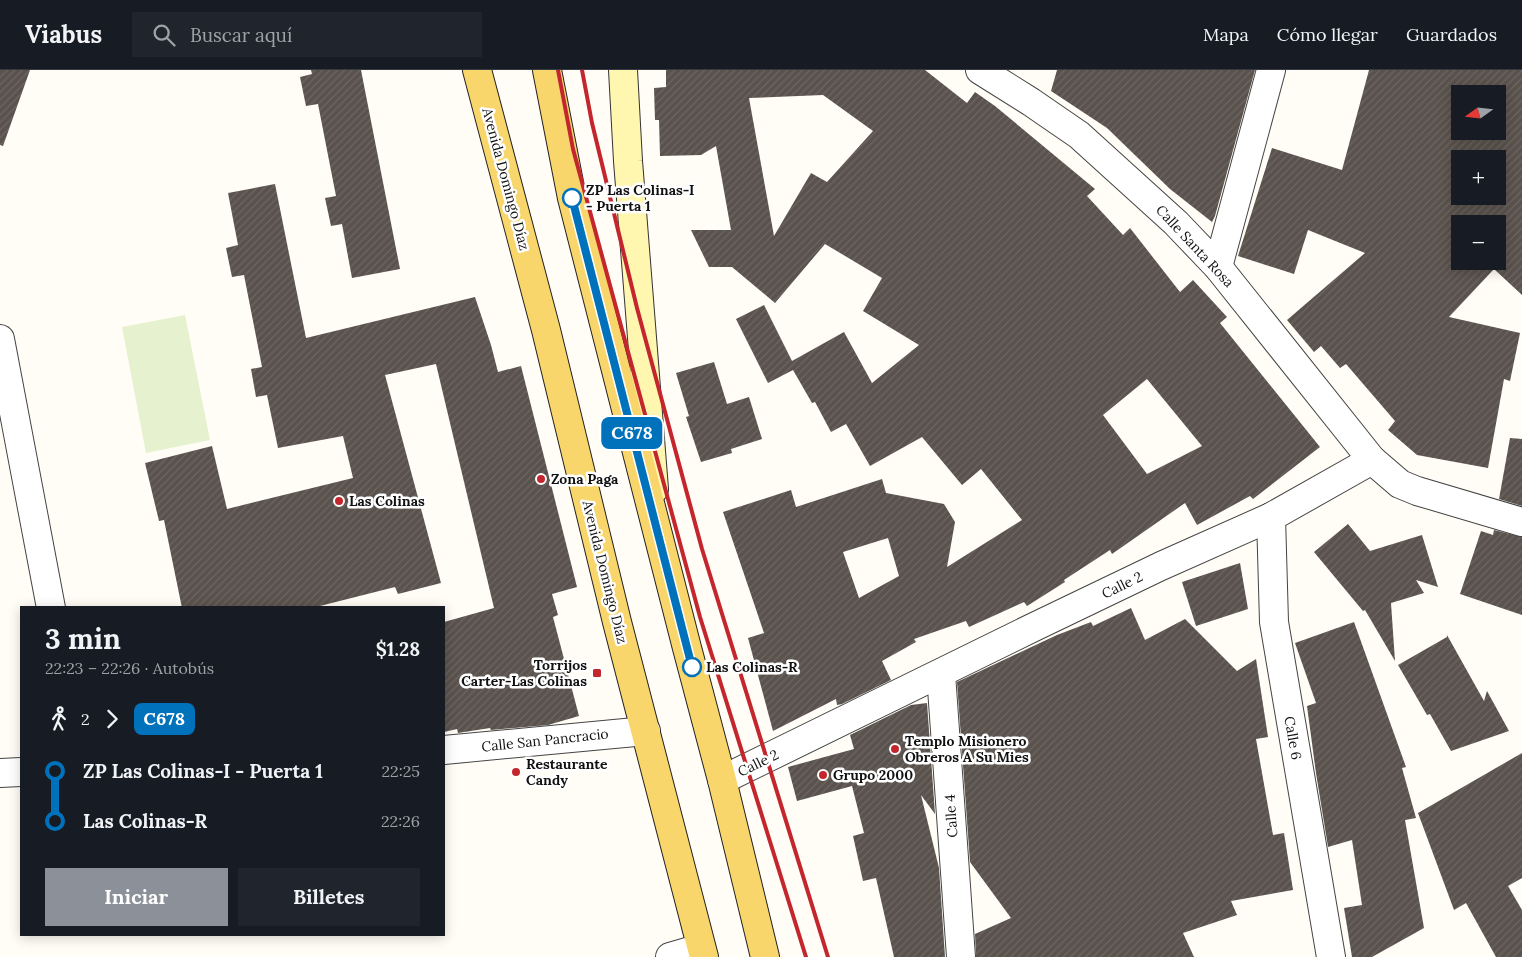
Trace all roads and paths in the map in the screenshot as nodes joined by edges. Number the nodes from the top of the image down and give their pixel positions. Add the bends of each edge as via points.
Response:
1 (477, 70) edge
2 (546, 70) edge
3 (623, 70) edge
4 (980, 70) edge
5 (1271, 70) edge
6 (1218, 267) junction
7 (0, 339) edge
8 (1372, 460) junction
9 (1271, 517) junction
10 (1522, 522) edge
11 (657, 531) junction
12 (51, 606) edge
13 (941, 674) junction
14 (646, 731) junction
15 (445, 750) edge
16 (20, 772) edge
17 (0, 773) edge
18 (722, 780) junction
19 (702, 952) edge
20 (670, 957) edge
21 (765, 957) edge
22 (962, 957) edge
23 (1330, 957) edge

1 - 14 main road, Avenida Domingo Díaz
2 - 11 main road via 572,198
3 - 11 main road
4 - 6 street, Calle Santa Rosa via 1079,135 1176,223
5 - 6 street
6 - 8 street, Calle Santa Rosa
7 - 12 street
8 - 9 street, Calle 2
8 - 10 street via 1400,484
9 - 13 street, Calle 2 via 1161,566
9 - 23 street, Calle 6 via 1274,622
11 - 18 main road
13 - 18 street, Calle 2
13 - 22 street, Calle 4
14 - 15 street, Calle San Pancracio
14 - 19 main road, Avenida Domingo Díaz
16 - 17 street
18 - 21 main road
19 - 20 street

